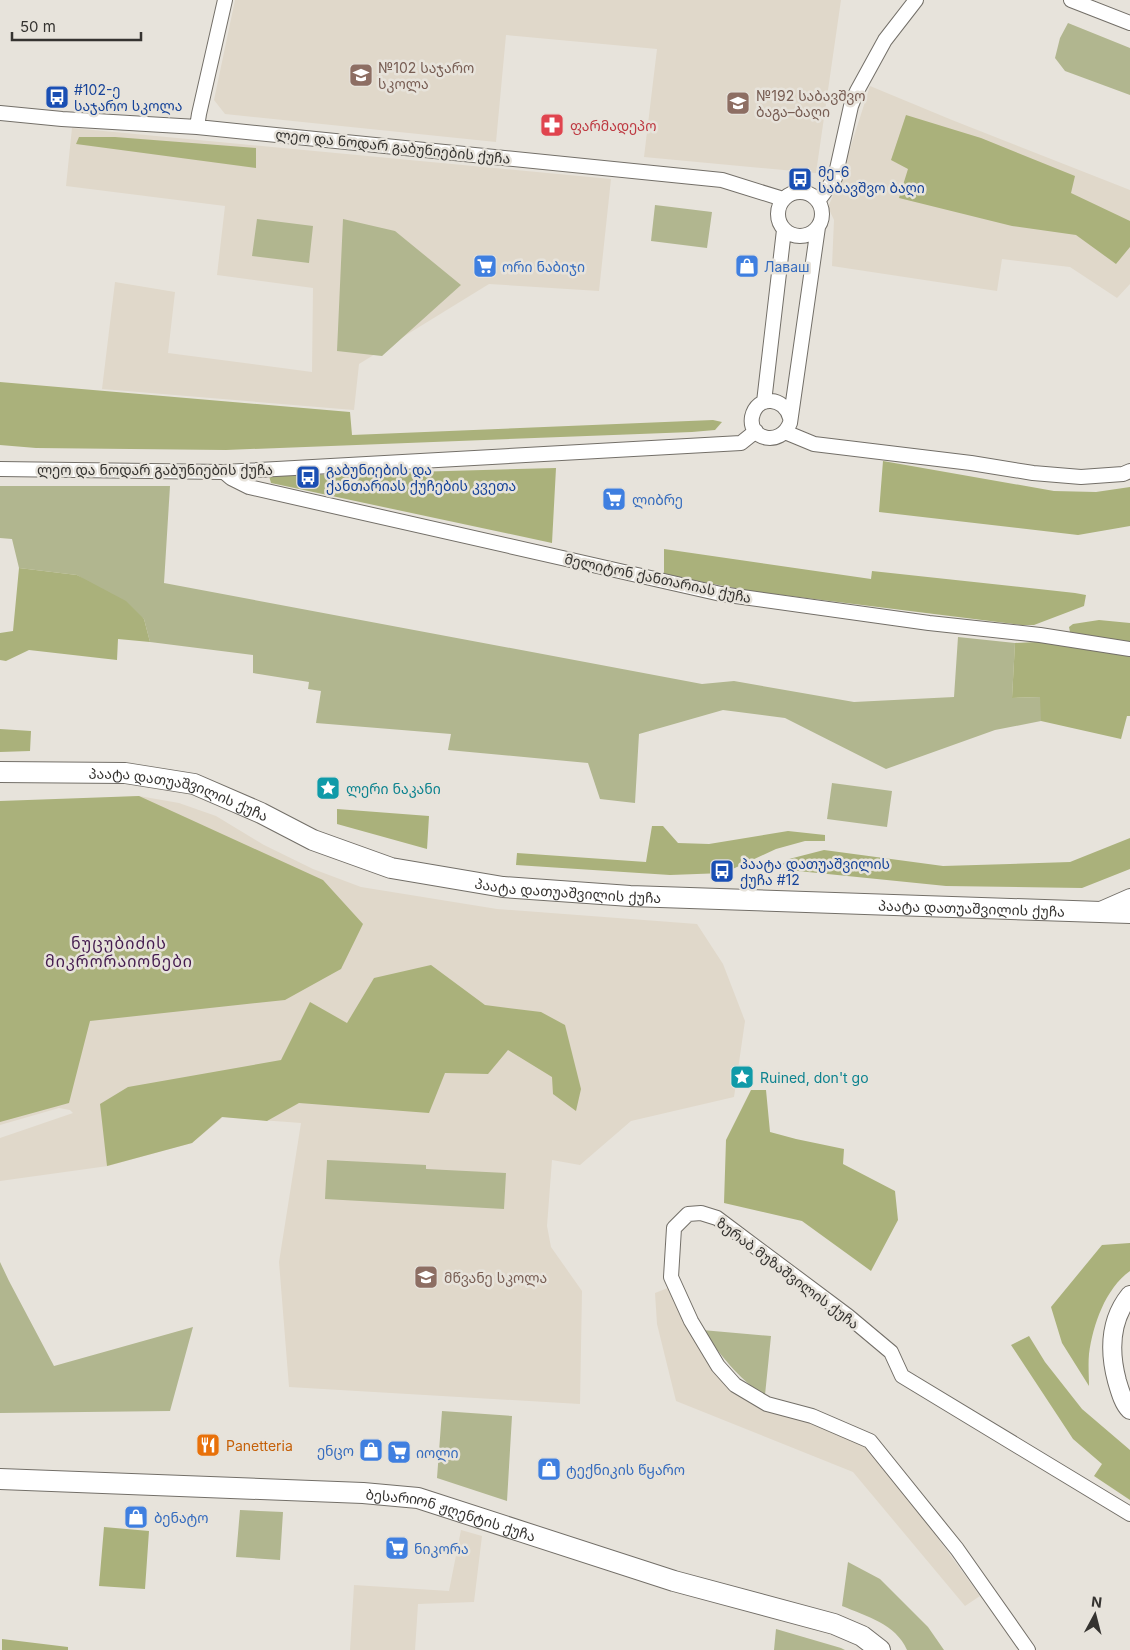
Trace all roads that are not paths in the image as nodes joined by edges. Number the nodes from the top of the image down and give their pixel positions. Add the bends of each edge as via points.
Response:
1 (225, 0) edge
2 (916, 0) edge
3 (1071, 0) edge
4 (1130, 23) edge
5 (0, 113) edge
6 (197, 127) junction
7 (783, 199) junction
8 (818, 201) junction
9 (818, 227) junction
10 (784, 230) junction
11 (764, 402) junction
12 (790, 418) junction
13 (756, 431) junction
14 (785, 432) junction
15 (0, 469) edge
16 (1130, 471) edge
17 (224, 472) junction
18 (1130, 649) edge
19 (0, 772) edge
20 (25, 772) junction
21 (0, 776) edge
22 (1130, 896) edge
23 (1091, 913) junction
24 (1130, 914) edge
25 (1130, 1295) edge
26 (1130, 1410) edge
27 (0, 1478) edge
28 (1130, 1514) edge
29 (880, 1650) edge
30 (1028, 1650) edge

1 - 6 street
2 - 8 street via 884,40 856,91 835,178
3 - 4 street
5 - 6 street, ლეო და ნოდარ გაბუნიების ქუჩა
6 - 7 street, ლეო და ნოდარ გაბუნიების ქუჩა via 722,180
7 - 8 street via 801,191 813,195
7 - 10 street via 778,216
8 - 9 street via 822,216
9 - 10 street via 806,235
9 - 12 street
10 - 11 street
11 - 12 street via 782,404
11 - 13 street via 752,416
12 - 14 street
13 - 14 street via 765,438 776,438
13 - 17 street, ლეო და ნოდარ გაბუნიების ქუჩა via 741,443
14 - 16 street via 814,444 1034,473 1081,477
15 - 17 street, ლეო და ნოდარ გაბუნიების ქუჩა
17 - 18 street, მელიტონ ქანთარიას ქუჩა via 249,487 721,594
19 - 20 main road, პაატა დათუაშვილის ქუჩა
20 - 21 main road, პაატა დათუაშვილის ქუჩა
20 - 23 main road, პაატა დათუაშვილის ქუჩა via 125,773 194,784 313,840 391,868 503,887 630,896
22 - 23 street
23 - 24 main road, პაატა დათუაშვილის ქუჩა
25 - 26 street via 1116,1318 1112,1352 1119,1388
27 - 29 main road, ბესარიონ ჟღენტის ქუჩა via 418,1498 674,1582 834,1624 862,1636
28 - 30 street, ზურაბ მუზაშვილის ქუჩა via 902,1376 892,1352 718,1218 701,1213 688,1214 674,1228 671,1277 718,1366 735,1385 767,1404 812,1416 870,1441 957,1549

